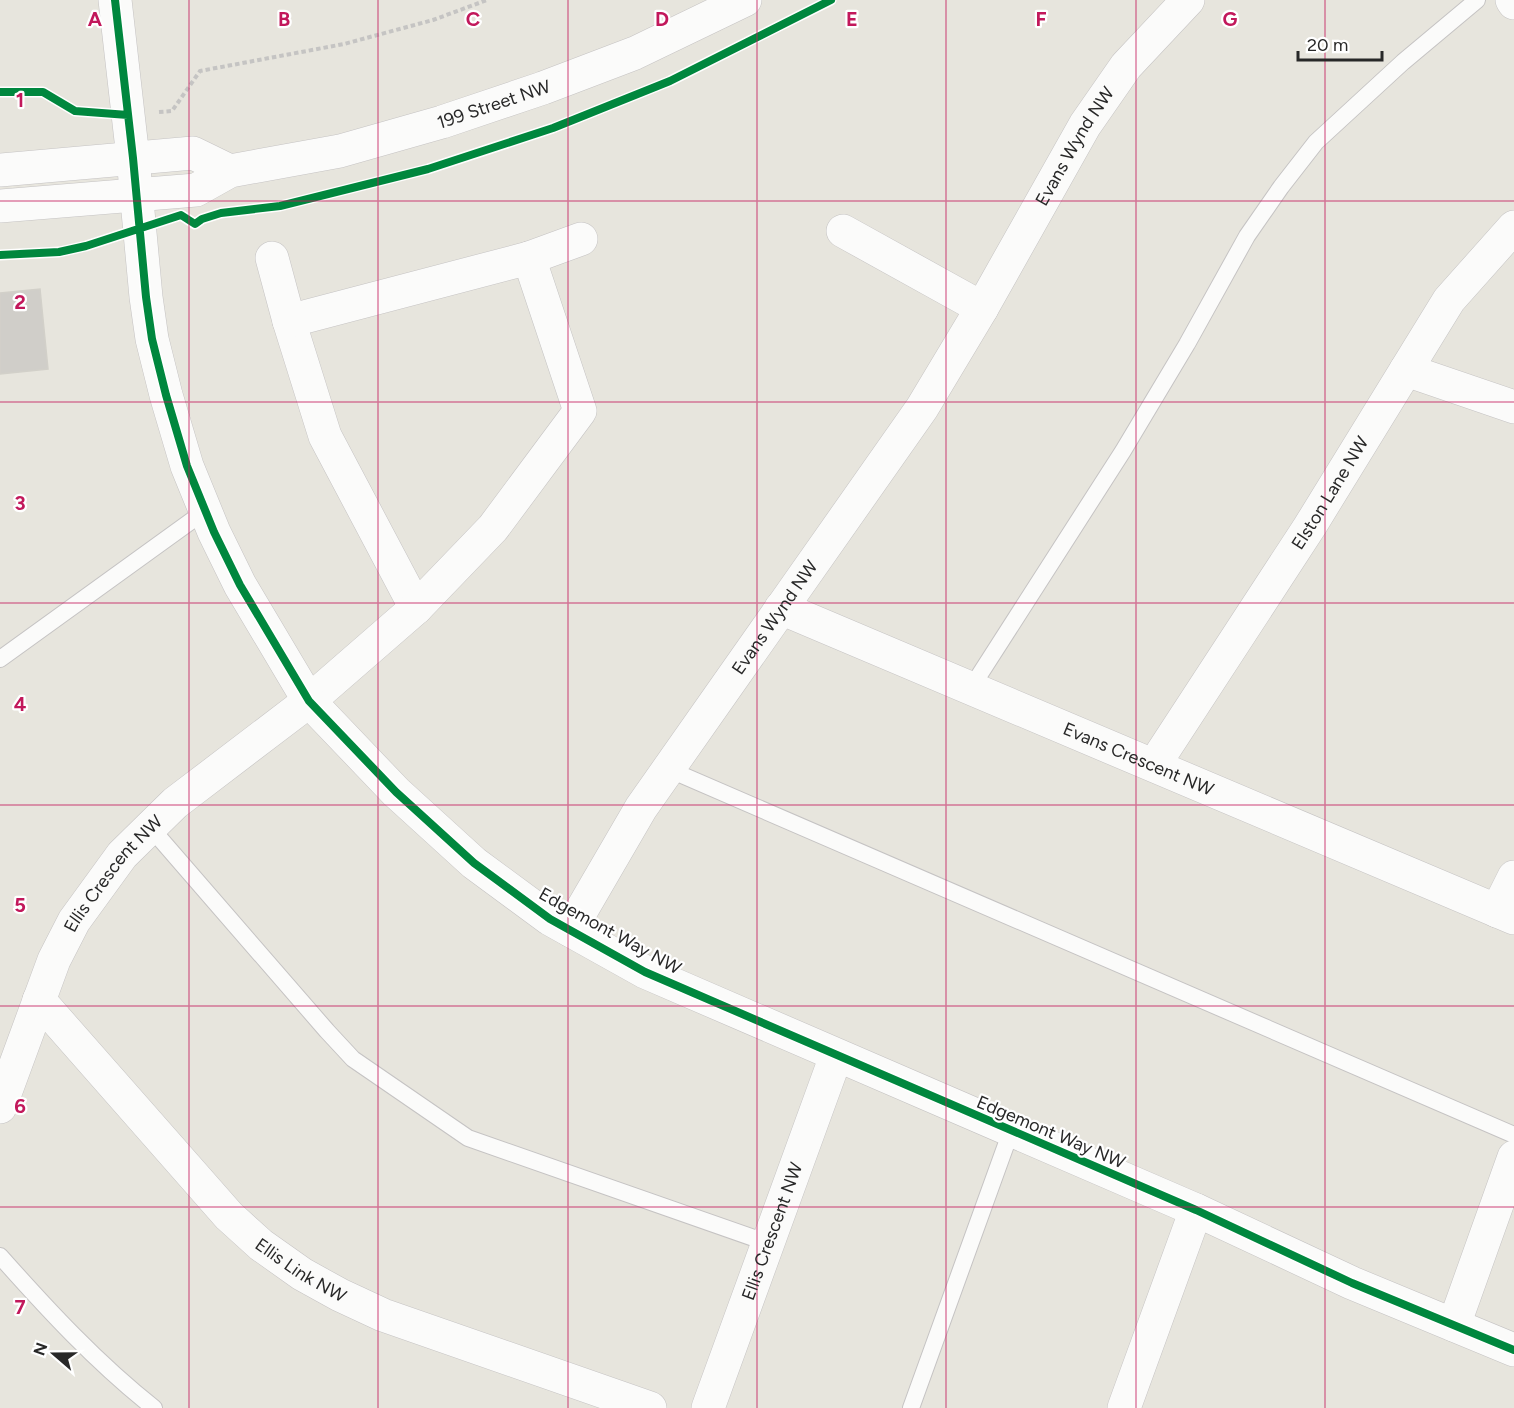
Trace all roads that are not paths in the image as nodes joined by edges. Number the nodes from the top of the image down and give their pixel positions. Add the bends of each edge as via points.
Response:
1 (115, 0) edge
2 (745, 0) edge
3 (1188, 0) edge
4 (1477, 0) edge
5 (133, 158) junction
6 (0, 170) edge
7 (230, 171) junction
8 (136, 195) junction
9 (0, 206) edge
10 (1514, 227) edge
11 (843, 231) dead end
12 (580, 239) dead end
13 (272, 258) dead end
14 (529, 258) junction
15 (982, 308) junction
16 (289, 321) junction
17 (1406, 370) junction
18 (1514, 407) edge
19 (206, 511) junction
20 (416, 608) junction
21 (781, 608) junction
22 (0, 658) edge
23 (971, 688) junction
24 (309, 701) junction
25 (1154, 765) junction
26 (668, 770) junction
27 (150, 827) junction
28 (1514, 877) edge
29 (1505, 914) edge
30 (570, 930) junction
31 (39, 999) junction
32 (837, 1056) junction
33 (0, 1107) edge
34 (1011, 1131) junction
35 (1514, 1135) edge
36 (1514, 1157) edge
37 (1196, 1210) junction
38 (768, 1243) junction
39 (0, 1256) edge
40 (1454, 1325) junction
41 (1514, 1350) edge
42 (154, 1408) edge
43 (650, 1408) edge
44 (708, 1408) edge
45 (911, 1408) edge
46 (1124, 1408) edge

1 - 5 street, Edgemont Way NW
2 - 7 street, 199 Street NW via 634,53 442,122 340,151
3 - 15 street, Evans Wynd NW via 1126,66 1085,125
4 - 23 lane via 1316,141 1281,187 1248,236 1124,452
5 - 6 street
5 - 7 street via 193,153
5 - 8 street, Edgemont Way NW
7 - 8 street, 199 Street NW via 196,190
8 - 9 street, 199 Street NW
8 - 19 street, Edgemont Way NW via 153,339 184,456
10 - 17 street, Elston Lane NW via 1449,300
11 - 15 street
12 - 14 street
13 - 16 street
14 - 16 street
14 - 20 street, Ellis Crescent NW via 580,411 494,528
15 - 21 street, Evans Wynd NW via 922,408
16 - 20 street via 325,436
17 - 18 street
17 - 25 street, Elston Lane NW
19 - 22 lane
19 - 24 street, Edgemont Way NW via 240,585
20 - 24 street, Ellis Crescent NW
21 - 23 street, Evans Crescent NW
21 - 26 street, Evans Wynd NW
23 - 25 street, Evans Crescent NW
24 - 27 street, Ellis Crescent NW via 175,802
24 - 30 street, Edgemont Way NW via 396,792 474,862
25 - 29 street, Evans Crescent NW
26 - 30 street, Evans Wynd NW
26 - 35 lane
27 - 31 street, Ellis Crescent NW via 122,855 74,921
27 - 38 lane via 353,1059 468,1138
28 - 29 street, Evans Crescent NW
30 - 32 street, Edgemont Way NW via 645,972
31 - 33 street, Ellis Crescent NW
31 - 43 street, Ellis Link NW via 229,1216 302,1274 383,1315
32 - 34 street, Edgemont Way NW
32 - 38 street, Ellis Crescent NW
34 - 37 street, Edgemont Way NW
34 - 45 lane
36 - 40 street
37 - 40 street, Edgemont Way NW via 1352,1283
37 - 46 street
38 - 44 street, Ellis Crescent NW
39 - 42 lane via 79,1342
40 - 41 street, Edgemont Way NW

